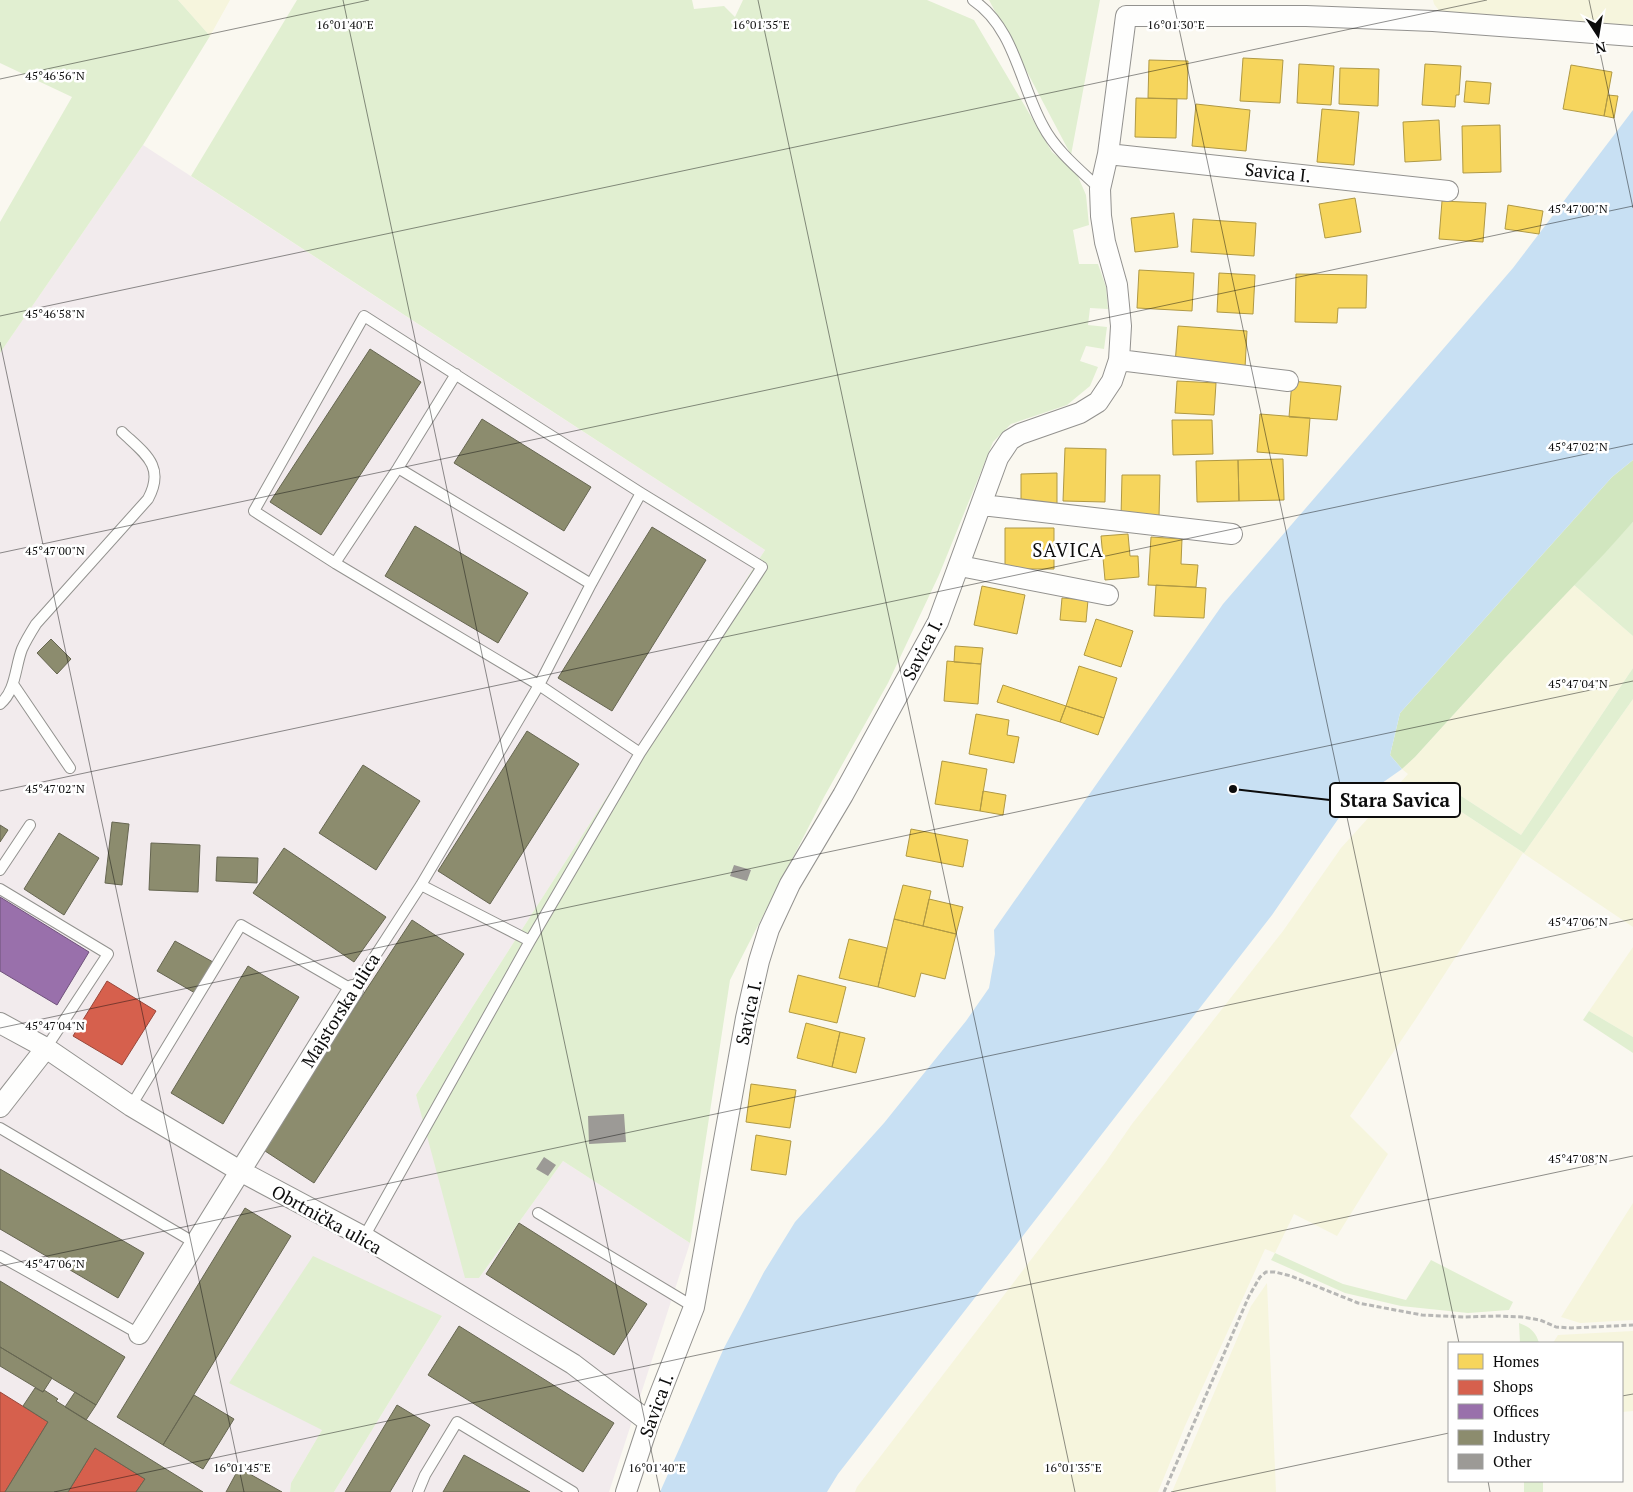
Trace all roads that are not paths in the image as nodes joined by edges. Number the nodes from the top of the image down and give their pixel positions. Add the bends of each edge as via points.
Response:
1 (973, 0) edge
2 (1306, 8) edge
3 (1633, 36) edge
4 (1108, 154) junction
5 (1100, 189) junction
6 (1448, 191) dead end
7 (1119, 360) junction
8 (456, 374) junction
9 (1288, 381) dead end
10 (122, 432) dead end
11 (398, 468) junction
12 (641, 493) junction
13 (982, 505) junction
14 (1232, 534) dead end
15 (334, 563) junction
16 (960, 566) junction
17 (591, 584) junction
18 (1108, 595) dead end
19 (13, 684) junction
20 (539, 685) junction
21 (0, 704) edge
22 (640, 753) junction
23 (70, 768) dead end
24 (30, 825) dead end
25 (0, 870) edge
26 (421, 885) junction
27 (0, 889) edge
28 (530, 941) junction
29 (353, 990) junction
30 (0, 1023) edge
31 (46, 1048) junction
32 (131, 1106) junction
33 (0, 1107) edge
34 (0, 1128) edge
35 (240, 1171) junction
36 (538, 1213) dead end
37 (364, 1237) junction
38 (195, 1243) junction
39 (0, 1256) edge
40 (694, 1306) junction
41 (139, 1334) joint
42 (649, 1422) junction
43 (418, 1492) edge
44 (573, 1492) edge
45 (626, 1492) edge

1 - 5 lane via 989,12 1007,40 1043,127 1063,153
2 - 3 street, Savica I.
2 - 4 street, Savica I. via 1126,16
4 - 5 street, Savica I.
4 - 6 street, Savica I.
5 - 7 street, Savica I. via 1100,216 1117,285 1121,326
7 - 9 street
7 - 13 street, Savica I. via 1112,381 1098,402 1080,413 1010,440 998,458
8 - 11 lane
8 - 12 lane
8 - 15 lane via 364,316 254,511
10 - 19 lane via 149,458 156,475 153,489 148,499 36,624 23,647
11 - 15 lane
11 - 17 lane
12 - 17 lane, Majstorska ulica
12 - 22 lane via 762,567
13 - 14 street
13 - 16 street, Savica I.
15 - 20 lane
16 - 18 street
16 - 40 street, Savica I. via 938,622 790,884 769,929 746,1018
17 - 20 lane, Majstorska ulica
19 - 21 lane
19 - 23 lane
20 - 22 lane
20 - 26 lane, Majstorska ulica
22 - 28 lane
24 - 25 lane
26 - 28 lane
26 - 29 lane, Majstorska ulica
27 - 31 lane via 108,954
28 - 37 lane
29 - 32 lane via 241,925
29 - 35 street, Majstorska ulica
30 - 31 street, Obrtnička ulica
31 - 32 street, Obrtnička ulica
31 - 33 street
32 - 35 street, Obrtnička ulica
34 - 38 lane
35 - 37 street, Obrtnička ulica
35 - 38 street, Majstorska ulica
36 - 40 lane
37 - 42 street, Obrtnička ulica via 573,1364
38 - 41 street, Majstorska ulica
39 - 41 lane
40 - 42 street, Savica I.
42 - 45 street, Savica I.
43 - 44 lane via 457,1422

